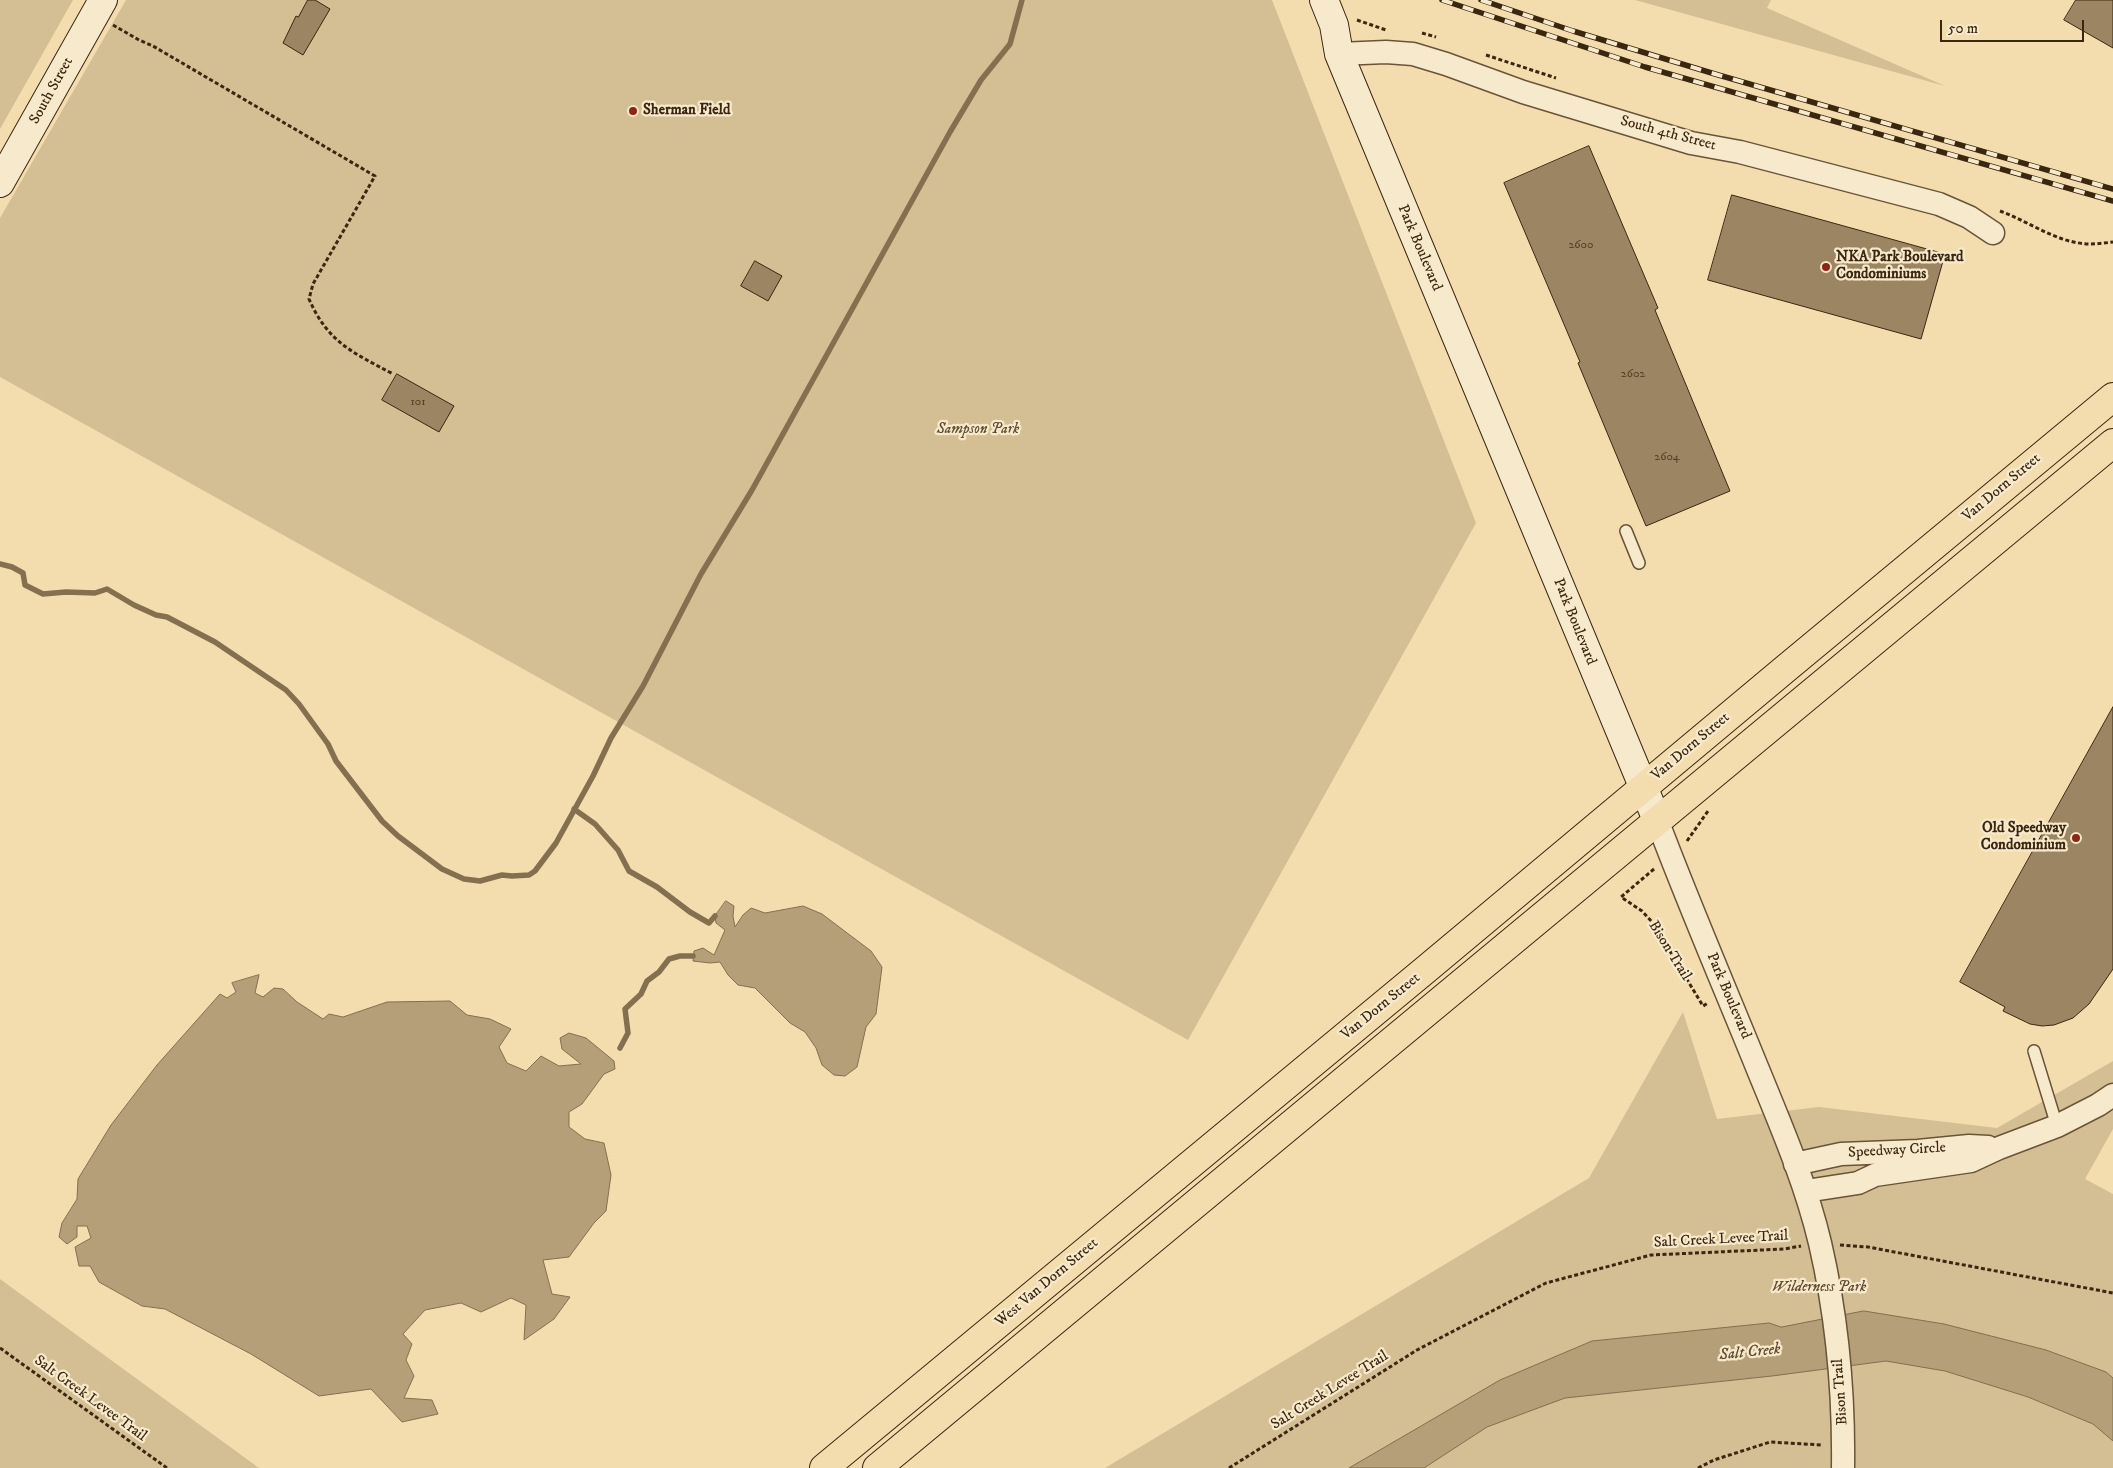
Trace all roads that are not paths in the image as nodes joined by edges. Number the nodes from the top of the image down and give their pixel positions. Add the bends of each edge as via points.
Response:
1 (1307, 0) edge
2 (1324, 0) edge
3 (99, 7) edge
4 (1339, 54) junction
5 (0, 183) edge
6 (1994, 233) dead end
7 (2113, 397) edge
8 (2113, 444) edge
9 (1626, 531) dead end
10 (1639, 563) dead end
11 (1642, 788) junction
12 (1657, 820) junction
13 (2034, 1051) dead end
14 (2113, 1095) edge
15 (1270, 1099) joint
16 (2057, 1126) junction
17 (1999, 1148) junction
18 (1795, 1164) junction
19 (1806, 1191) junction
20 (824, 1468) edge
21 (877, 1468) edge
22 (1843, 1468) edge

1 - 4 main road, Park Boulevard via 1320,31
2 - 4 main road, Park Boulevard via 1334,25
3 - 5 main road, South Street
4 - 6 street, South 4th Street via 1413,54 1523,92 1691,143 1740,152 1939,204
4 - 11 main road, Park Boulevard
7 - 11 main road, Van Dorn Street
8 - 12 main road
9 - 10 lane
11 - 12 main road, Park Boulevard
11 - 15 main road, Van Dorn Street
12 - 18 street, Park Boulevard
12 - 21 main road
13 - 16 lane
14 - 16 street, Speedway Circle
15 - 20 main road, West Van Dorn Street
16 - 17 street, Speedway Circle
17 - 18 street, Speedway Circle via 1969,1146 1841,1154
17 - 19 street, Speedway Circle via 1971,1161 1875,1175 1858,1183
18 - 19 street, Park Boulevard
19 - 22 street, Bison Trail via 1822,1253 1838,1348

